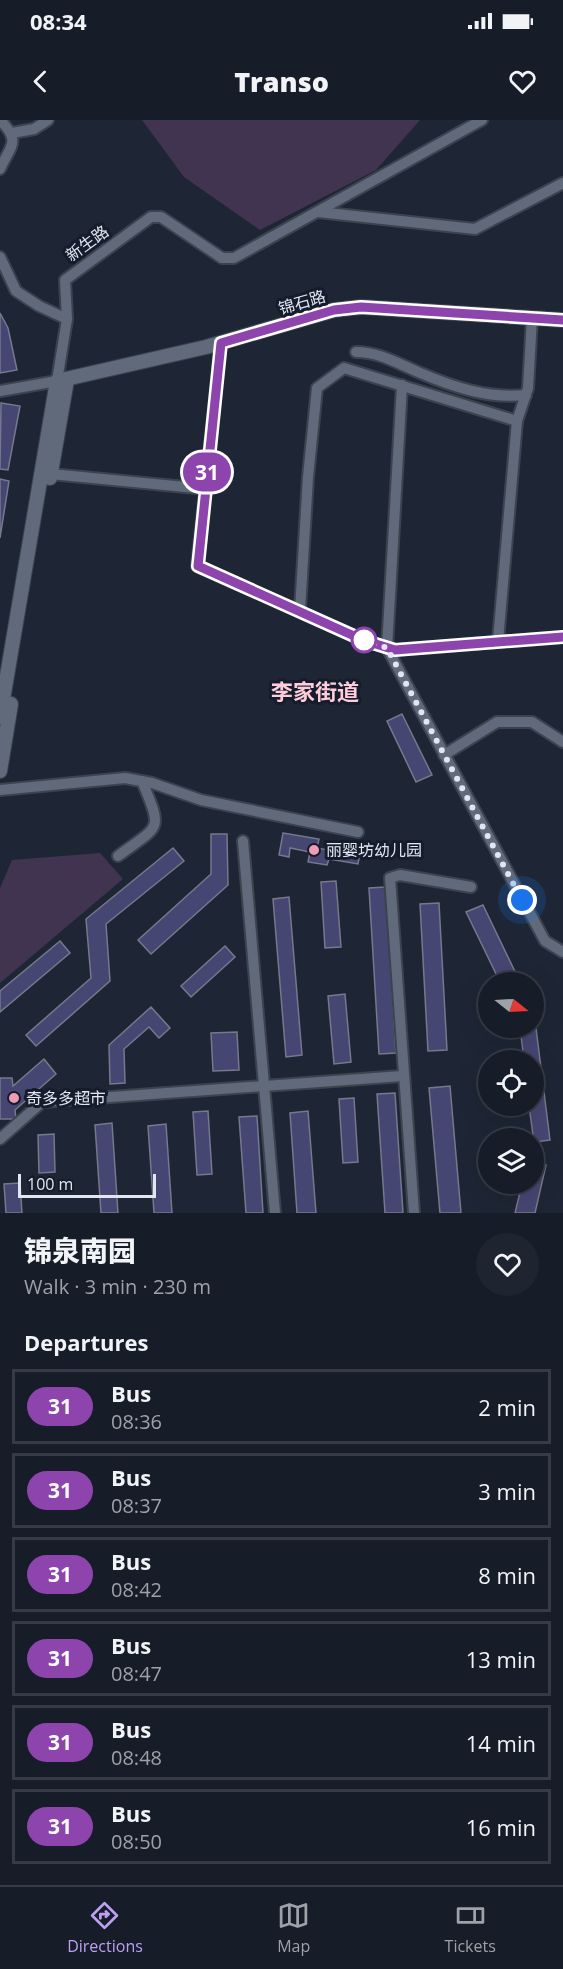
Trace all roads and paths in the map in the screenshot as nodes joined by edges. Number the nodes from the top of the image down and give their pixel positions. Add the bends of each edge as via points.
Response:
1 (0, 120) edge
2 (48, 120) edge
3 (482, 120) edge
4 (12, 132) junction
5 (0, 170) edge
6 (563, 183) edge
7 (318, 212) junction
8 (0, 257) edge
9 (532, 318) junction
10 (68, 319) junction
11 (563, 320) edge
12 (221, 343) junction
13 (356, 352) dead end
14 (62, 380) junction
15 (402, 385) junction
16 (0, 391) edge
17 (526, 395) junction
18 (517, 421) junction
19 (51, 474) junction
20 (206, 489) junction
21 (300, 610) junction
22 (563, 638) edge
23 (498, 641) junction
24 (387, 648) junction
25 (0, 717) edge
26 (563, 742) edge
27 (444, 755) junction
28 (0, 771) edge
29 (142, 781) junction
30 (0, 790) edge
31 (358, 832) dead end
32 (243, 840) dead end
33 (118, 856) dead end
34 (471, 887) dead end
35 (563, 952) edge
36 (402, 1076) junction
37 (265, 1086) junction
38 (0, 1139) edge
39 (275, 1213) edge
40 (414, 1213) edge

1 - 4 street
2 - 4 street via 34,129
3 - 7 street, 新生路
4 - 5 street via 14,146
6 - 7 street via 475,229
7 - 10 street, 新生路 via 234,258 222,258 161,217 151,217 65,280
8 - 10 street via 16,291
9 - 11 street, 锦石路
9 - 12 street, 锦石路 via 361,307 334,310
9 - 17 street
10 - 14 street, 新生路
12 - 14 street, 锦石路
12 - 20 street
13 - 17 street via 373,352 436,380 484,394
14 - 16 street
14 - 19 street, 新生路
14 - 25 street, 新生路
15 - 18 street
15 - 21 street via 344,368 317,388
15 - 24 street
17 - 18 street
18 - 23 street
19 - 20 street
19 - 28 street, 新生路
20 - 21 street via 198,566
21 - 24 street
22 - 23 street
23 - 24 street via 404,650
24 - 27 street
26 - 27 street via 532,722 497,722
27 - 35 street via 545,941
29 - 30 street via 125,778
29 - 31 street via 201,800
29 - 33 street via 157,821 155,829
32 - 37 street
34 - 36 street via 400,875 390,878
36 - 37 street
36 - 40 street
37 - 38 street via 42,1102
37 - 39 street

